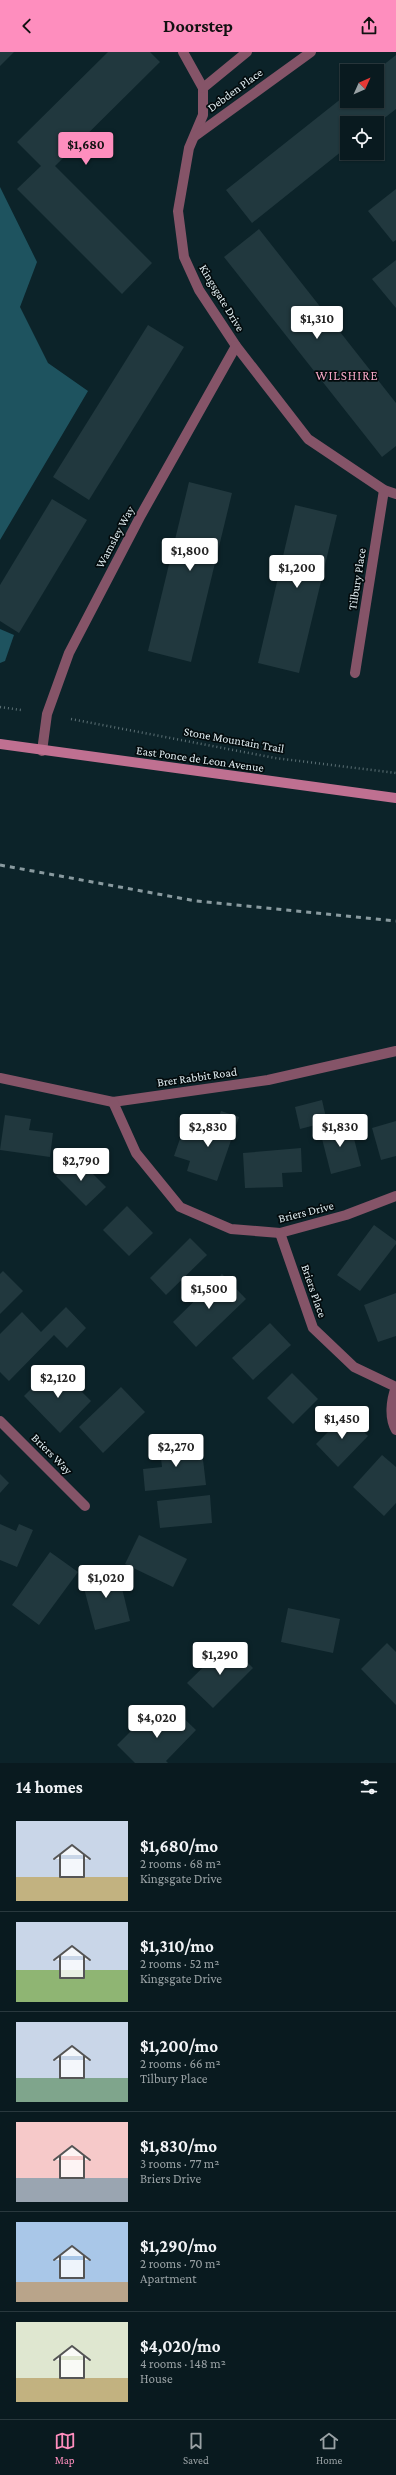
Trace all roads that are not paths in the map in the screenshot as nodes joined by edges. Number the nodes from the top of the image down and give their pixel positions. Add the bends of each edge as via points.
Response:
1 (184, 52) edge
2 (247, 52) edge
3 (311, 52) edge
4 (203, 88) junction
5 (195, 136) junction
6 (236, 346) junction
7 (384, 490) junction
8 (396, 494) edge
9 (356, 673) dead end
10 (0, 744) edge
11 (42, 751) junction
12 (396, 798) edge
13 (396, 1051) edge
14 (0, 1078) edge
15 (113, 1102) junction
16 (396, 1196) edge
17 (280, 1233) junction
18 (0, 1421) edge
19 (396, 1430) edge
20 (85, 1506) dead end

1 - 4 street, Kingsgate Drive
2 - 4 street, Debden Place
3 - 5 street, Debden Place
4 - 5 street, Kingsgate Drive via 203,116
5 - 6 street, Kingsgate Drive via 189,148 178,211 184,257 199,290
6 - 7 street, Kingsgate Drive via 308,438
6 - 11 street, Wamsley Way via 141,515 69,653 47,714
7 - 8 street, Kingsgate Drive
7 - 9 street, Tilbury Place
10 - 11 main road, East Ponce de Leon Avenue
11 - 12 main road, East Ponce de Leon Avenue
13 - 15 street, Brer Rabbit Road via 268,1080
14 - 15 street, Brer Rabbit Road
15 - 17 street, Briers Drive via 136,1154 180,1207 231,1229
16 - 17 street, Briers Drive via 346,1215
17 - 19 street, Briers Place via 313,1328 354,1367 396,1387 391,1400 393,1426
18 - 20 street, Briers Way

